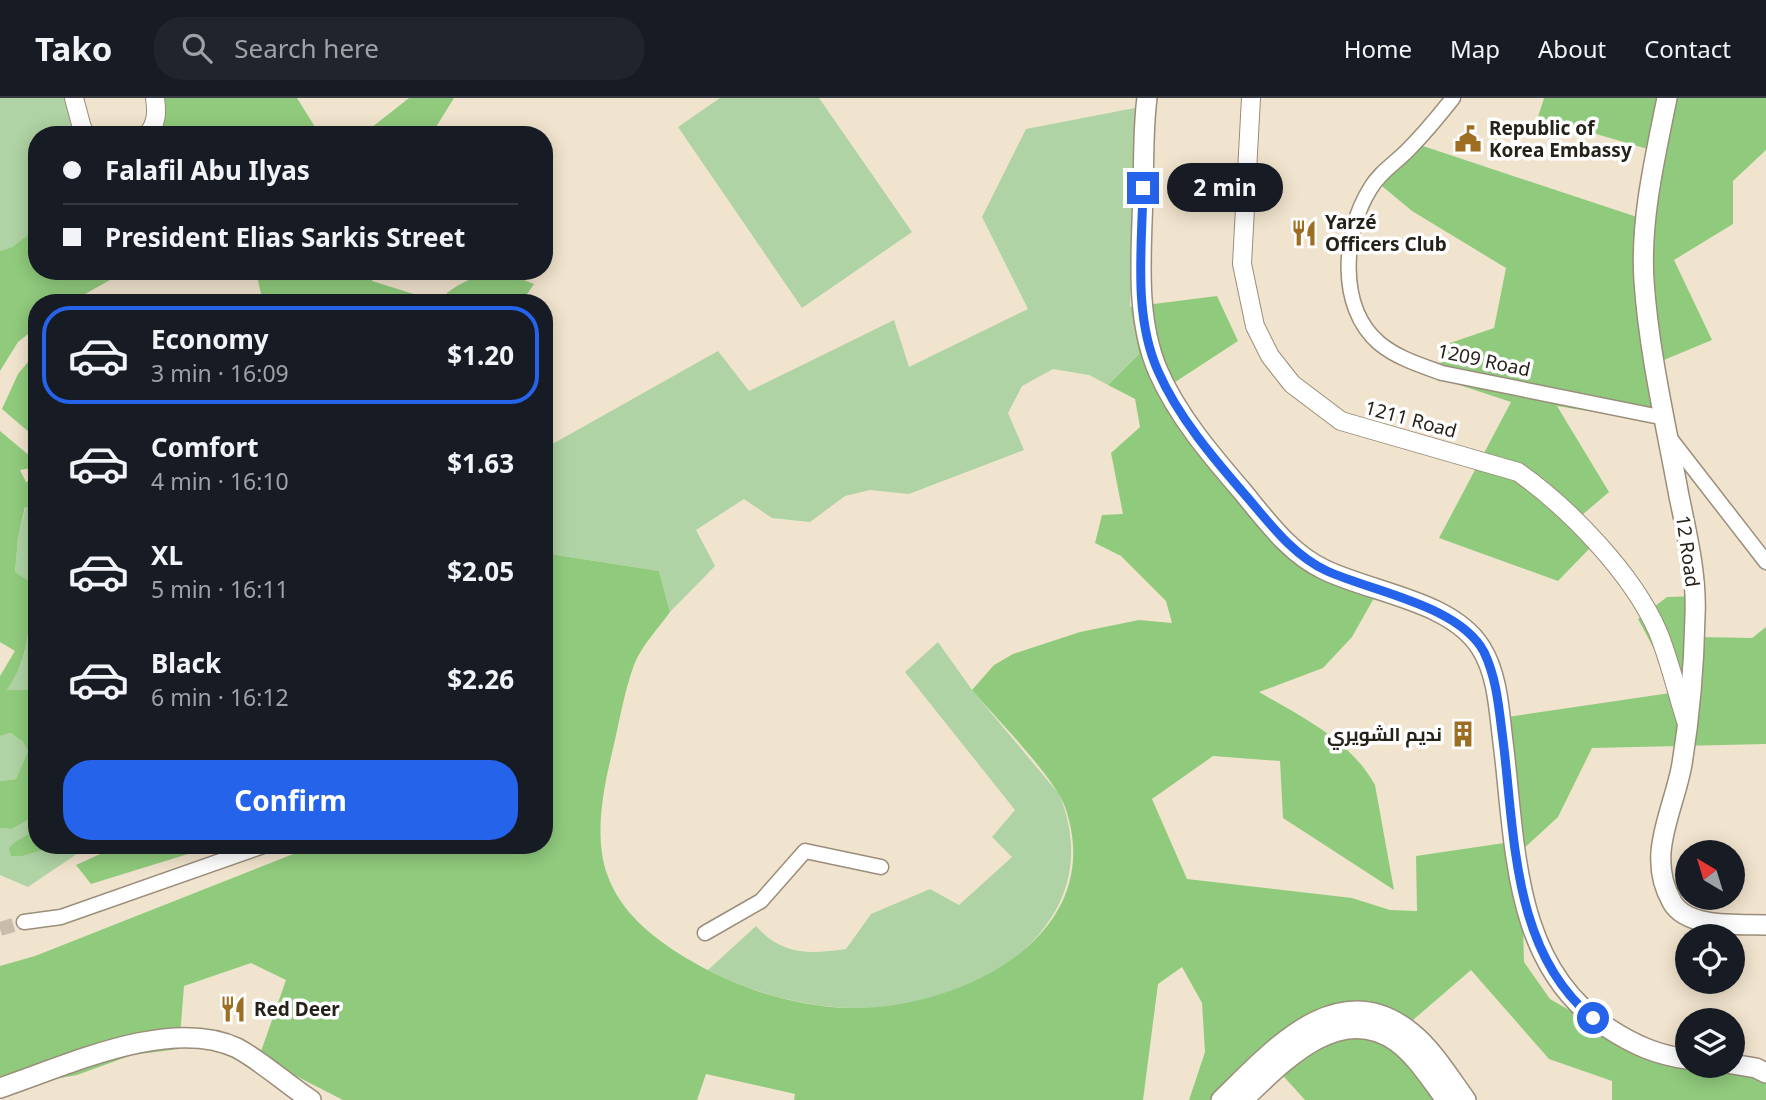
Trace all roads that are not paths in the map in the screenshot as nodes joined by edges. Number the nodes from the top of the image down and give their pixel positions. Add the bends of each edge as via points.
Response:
1 (74, 98) edge
2 (155, 98) edge
3 (1251, 98) edge
4 (1453, 98) edge
5 (1667, 98) edge
6 (1145, 101) edge
7 (81, 126) edge
8 (154, 126) edge
9 (1666, 427) junction
10 (1766, 562) edge
11 (1687, 724) junction
12 (240, 854) edge
13 (881, 867) dead end
14 (24, 922) tunnel mouth
15 (1766, 925) edge
16 (705, 933) dead end
17 (1397, 1032) junction
18 (1675, 1057) edge
19 (1745, 1066) edge
20 (1766, 1073) edge
21 (0, 1088) edge
22 (311, 1100) edge
23 (1221, 1100) edge
24 (1243, 1100) edge
25 (1446, 1100) edge
26 (1466, 1100) edge

1 - 7 street
2 - 8 street
3 - 11 street, 1211 Road via 1242,264 1255,326 1270,356 1292,384 1341,421 1518,472 1542,489 1576,520 1636,596 1658,632
4 - 9 street, 1209 Road via 1429,130 1369,189 1348,265 1350,291 1363,324 1409,362
5 - 9 main road, 12 Road via 1644,244 1644,281
6 - 18 main road via 1141,286 1150,346 1172,398 1226,472 1302,555 1326,571 1449,617 1472,635 1492,671 1524,900 1550,972 1579,1007 1629,1042
9 - 10 street
9 - 11 main road, 12 Road via 1696,612
11 - 15 main road, 12 Road via 1681,767 1660,841 1665,887 1672,904 1691,917
12 - 14 street via 61,917
13 - 16 street via 805,851 761,901
17 - 23 main road via 1357,1013 1318,1019 1293,1033
17 - 24 main road via 1359,1030 1319,1037 1301,1045
17 - 25 main road
17 - 26 main road via 1420,1041
19 - 20 main road
21 - 22 main road via 151,1040 203,1038 251,1057

